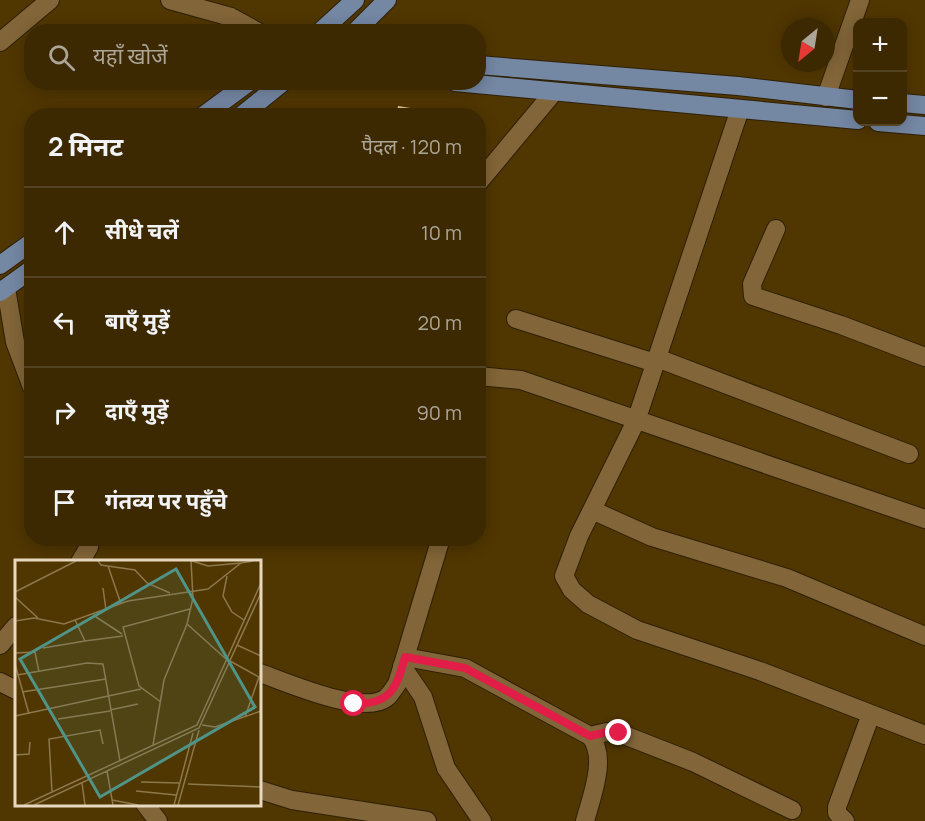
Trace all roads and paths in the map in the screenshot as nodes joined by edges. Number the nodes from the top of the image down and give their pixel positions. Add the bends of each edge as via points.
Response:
1 (50, 0) edge
2 (170, 0) edge
3 (355, 0) edge
4 (387, 0) edge
5 (860, 0) edge
6 (244, 24) edge
7 (329, 24) edge
8 (363, 24) edge
9 (0, 42) edge
10 (486, 65) edge
11 (486, 85) edge
12 (238, 90) edge
13 (273, 90) edge
14 (553, 93) junction
15 (826, 98) junction
16 (853, 100) edge
17 (907, 104) edge
18 (925, 105) edge
19 (214, 108) edge
20 (251, 108) edge
21 (740, 109) junction
22 (853, 120) edge
23 (907, 124) edge
24 (925, 126) edge
25 (486, 173) edge
26 (776, 229) dead end
27 (24, 248) edge
28 (0, 265) edge
29 (24, 276) edge
30 (3, 290) edge
31 (516, 319) dead end
32 (925, 357) edge
33 (656, 360) junction
34 (24, 366) edge
35 (486, 377) edge
36 (636, 421) junction
37 (909, 454) dead end
38 (592, 510) junction
39 (925, 519) edge
40 (439, 546) edge
41 (15, 627) edge
42 (925, 636) edge
43 (0, 645) edge
44 (404, 662) junction
45 (261, 673) edge
46 (0, 682) edge
47 (15, 690) edge
48 (871, 714) junction
49 (925, 735) edge
50 (590, 736) junction
51 (261, 790) edge
52 (147, 806) edge
53 (792, 810) dead end
54 (334, 814) edge
55 (419, 820) edge
56 (158, 821) edge
57 (482, 821) edge
58 (585, 821) edge
59 (845, 821) edge

1 - 9 street
2 - 6 street
3 - 7 main road
4 - 8 main road
5 - 15 street
10 - 15 main road via 738,86
11 - 14 main road
12 - 19 main road
13 - 20 main road
14 - 21 main road
14 - 25 street
15 - 16 main road
17 - 18 main road
21 - 22 main road
21 - 33 street
23 - 24 main road
26 - 32 street via 752,284 753,296
27 - 28 main road
29 - 30 main road
30 - 34 street
31 - 33 street
33 - 36 street
33 - 37 street
35 - 36 street via 521,380
36 - 38 street
36 - 39 street
38 - 42 street via 652,537 787,578
38 - 48 street via 564,576 572,590 588,604 637,630
40 - 44 street
41 - 43 street
44 - 45 street via 397,684 385,699 371,704 354,704
44 - 50 street via 465,668
44 - 57 street via 423,697 446,768
46 - 47 street
48 - 49 street
48 - 59 street via 837,807
50 - 53 street via 619,733 693,762
50 - 58 street via 598,758
51 - 54 street
52 - 56 street
54 - 55 street

